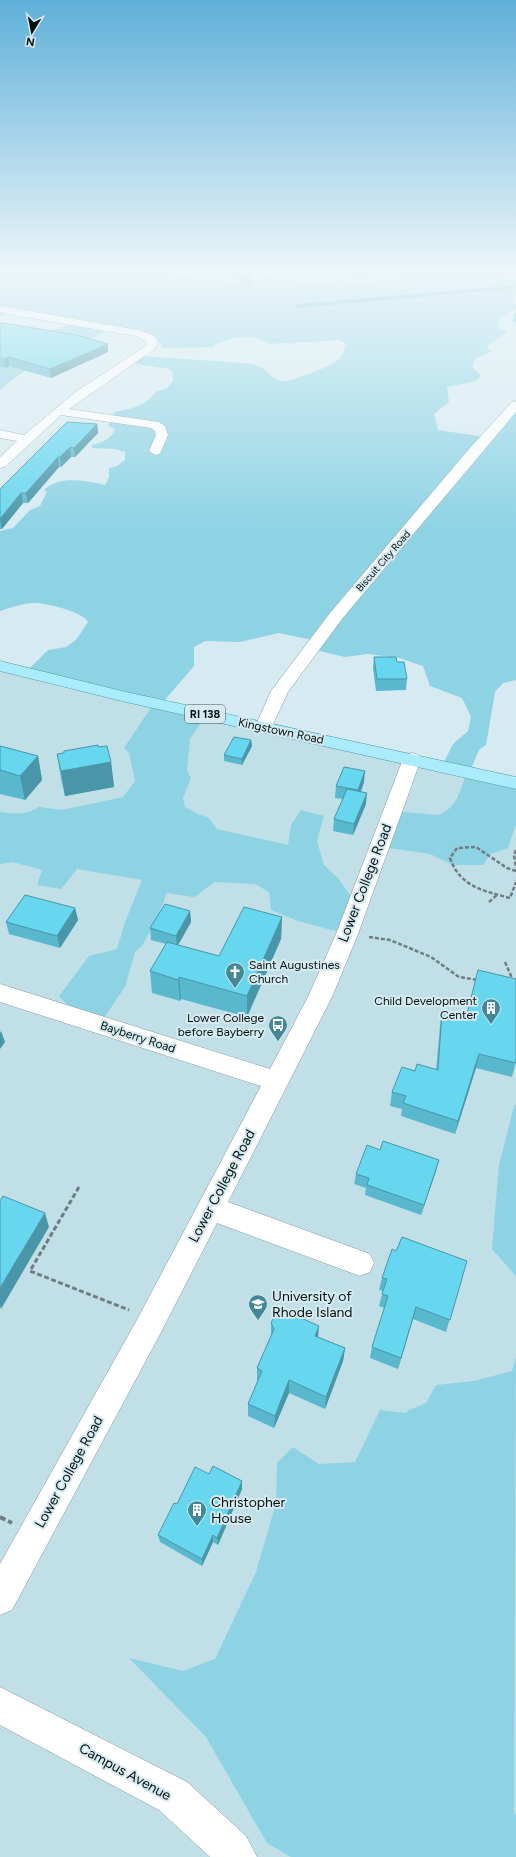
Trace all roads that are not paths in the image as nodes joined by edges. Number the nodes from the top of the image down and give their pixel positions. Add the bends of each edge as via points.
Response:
1 (136, 358) edge
2 (516, 405) edge
3 (59, 411) junction
4 (0, 434) edge
5 (26, 439) junction
6 (155, 451) dead end
7 (0, 464) edge
8 (0, 666) edge
9 (264, 727) junction
10 (412, 759) junction
11 (516, 783) edge
12 (0, 993) edge
13 (277, 1081) junction
14 (211, 1208) junction
15 (360, 1263) dead end
16 (0, 1598) edge
17 (0, 1705) edge
18 (237, 1857) edge

1 - 3 street
2 - 9 street, Biscuit City Road via 336,616 280,691
3 - 5 street
3 - 6 street via 155,425 161,429 162,435
4 - 5 street
5 - 7 street
8 - 9 main road, Kingstown Road / RI 138
9 - 10 main road, Kingstown Road / RI 138
10 - 11 main road, Kingstown Road / RI 138
10 - 13 street, Lower College Road via 347,934 320,997
12 - 13 street, Bayberry Road
13 - 14 street, Lower College Road
14 - 15 street
14 - 16 street, Lower College Road
17 - 18 street, Campus Avenue via 172,1796

